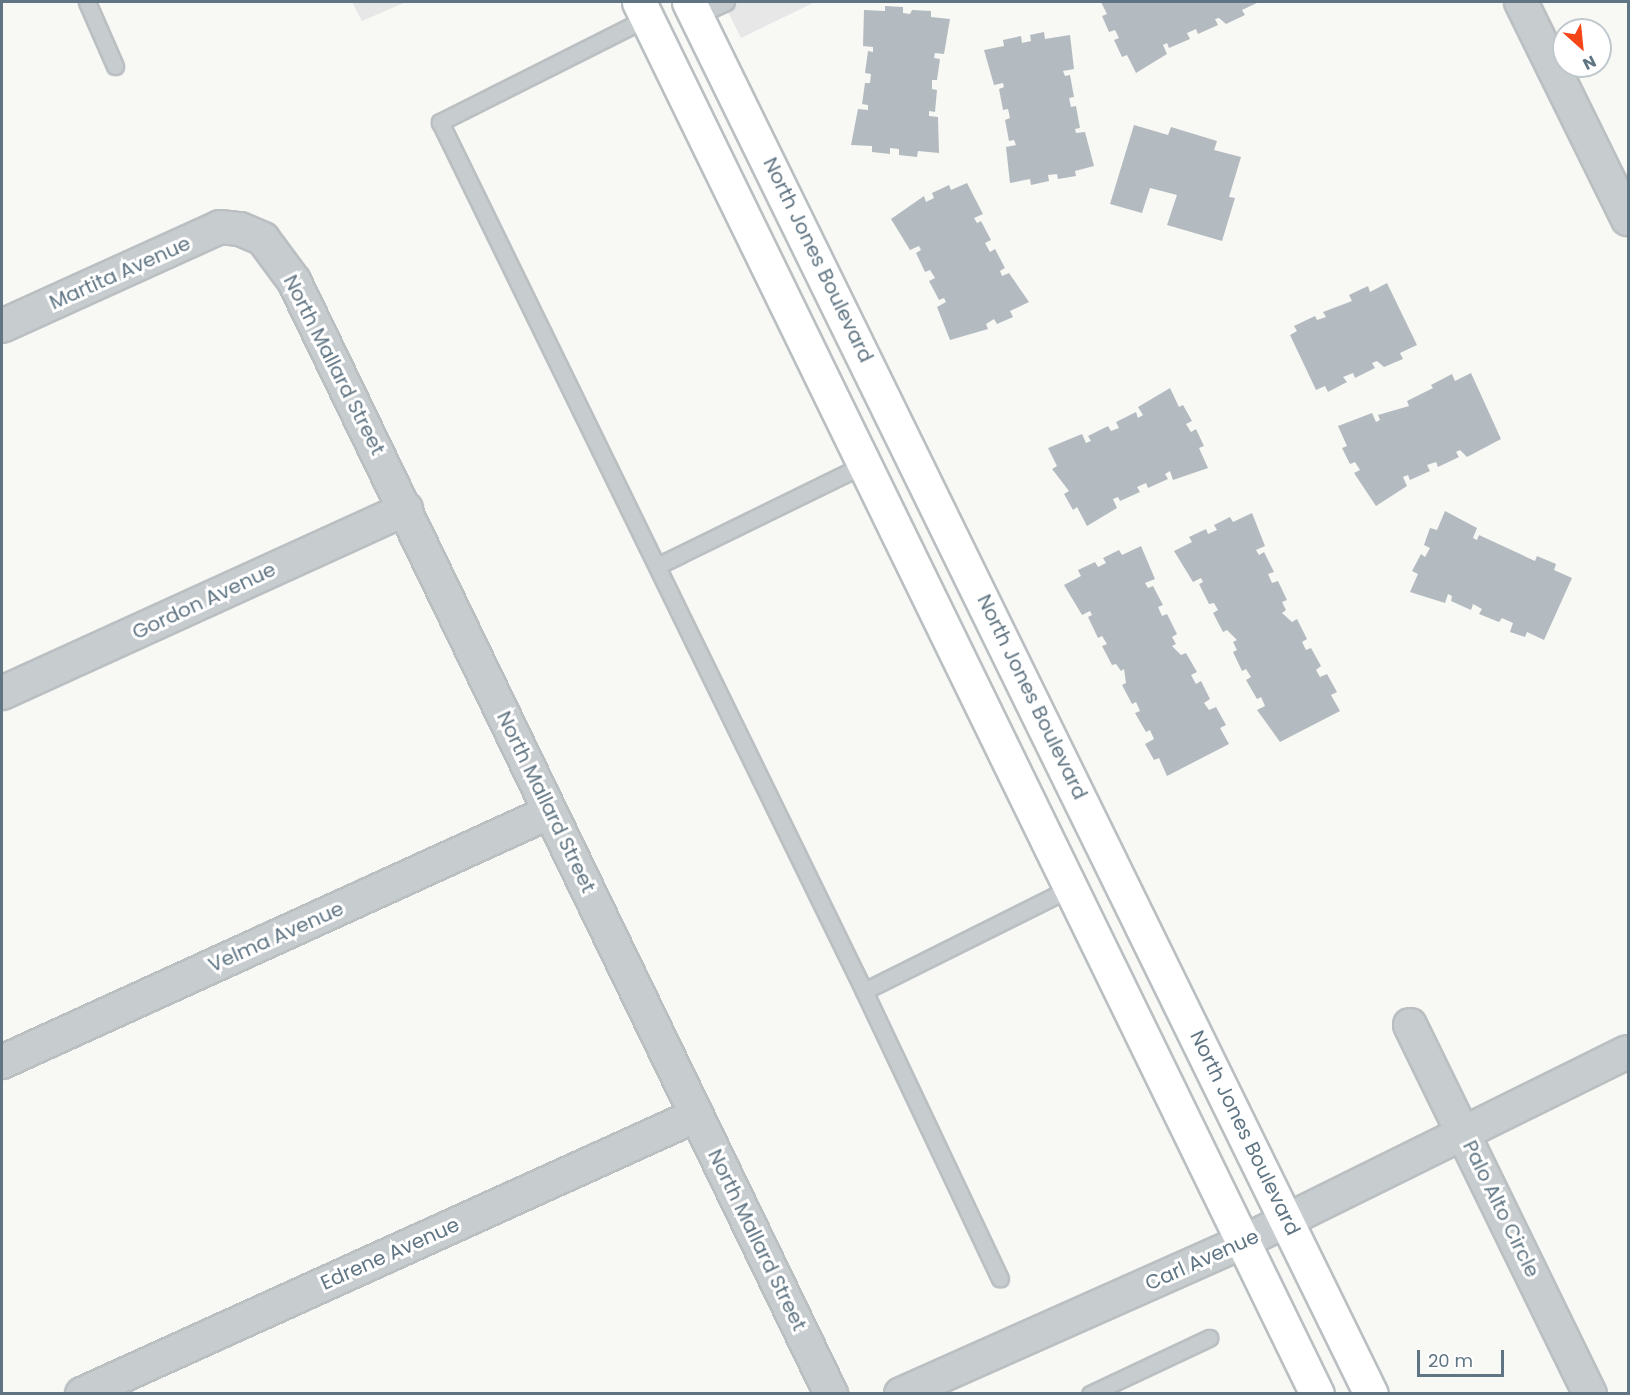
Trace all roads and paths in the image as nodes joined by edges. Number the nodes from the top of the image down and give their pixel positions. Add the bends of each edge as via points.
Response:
1 (87, 2) edge
2 (726, 2) edge
3 (1521, 2) edge
4 (692, 9) edge
5 (643, 10) edge
6 (116, 66) dead end
7 (1629, 219) edge
8 (240, 229) joint
9 (2, 326) edge
10 (909, 443) junction
11 (865, 464) junction
12 (406, 509) junction
13 (657, 566) junction
14 (2, 693) edge
15 (550, 812) junction
16 (1071, 888) junction
17 (864, 991) junction
18 (1410, 1025) dead end
19 (1629, 1052) edge
20 (2, 1062) edge
21 (697, 1115) junction
22 (1464, 1133) junction
23 (1288, 1220) junction
24 (1243, 1242) junction
25 (1000, 1279) dead end
26 (1209, 1338) dead end
27 (82, 1394) edge
28 (831, 1394) edge
29 (901, 1394) edge
30 (1090, 1394) edge
31 (1317, 1394) edge
32 (1371, 1394) edge
33 (1590, 1394) edge

1 - 6 lane
2 - 4 lane
3 - 7 street
4 - 10 main road, North Jones Boulevard
5 - 11 main road
5 - 13 lane via 440,122
8 - 9 street, Martita Avenue via 220,227
8 - 12 street, North Mallard Street via 263,239 294,281
10 - 11 main road
10 - 23 main road, North Jones Boulevard
11 - 13 lane
11 - 16 main road
12 - 14 street, Gordon Avenue
12 - 15 street, North Mallard Street
13 - 17 lane
15 - 20 street, Velma Avenue
15 - 21 street, North Mallard Street
16 - 17 lane
16 - 24 main road
17 - 25 lane
18 - 22 street, Palo Alto Circle
19 - 22 street, Carl Avenue
21 - 27 street, Edrene Avenue
21 - 28 street, North Mallard Street
22 - 23 street, Carl Avenue
22 - 33 street, Palo Alto Circle
23 - 24 street, Carl Avenue
23 - 32 main road, North Jones Boulevard
24 - 29 street, Carl Avenue
24 - 31 main road
26 - 30 lane

